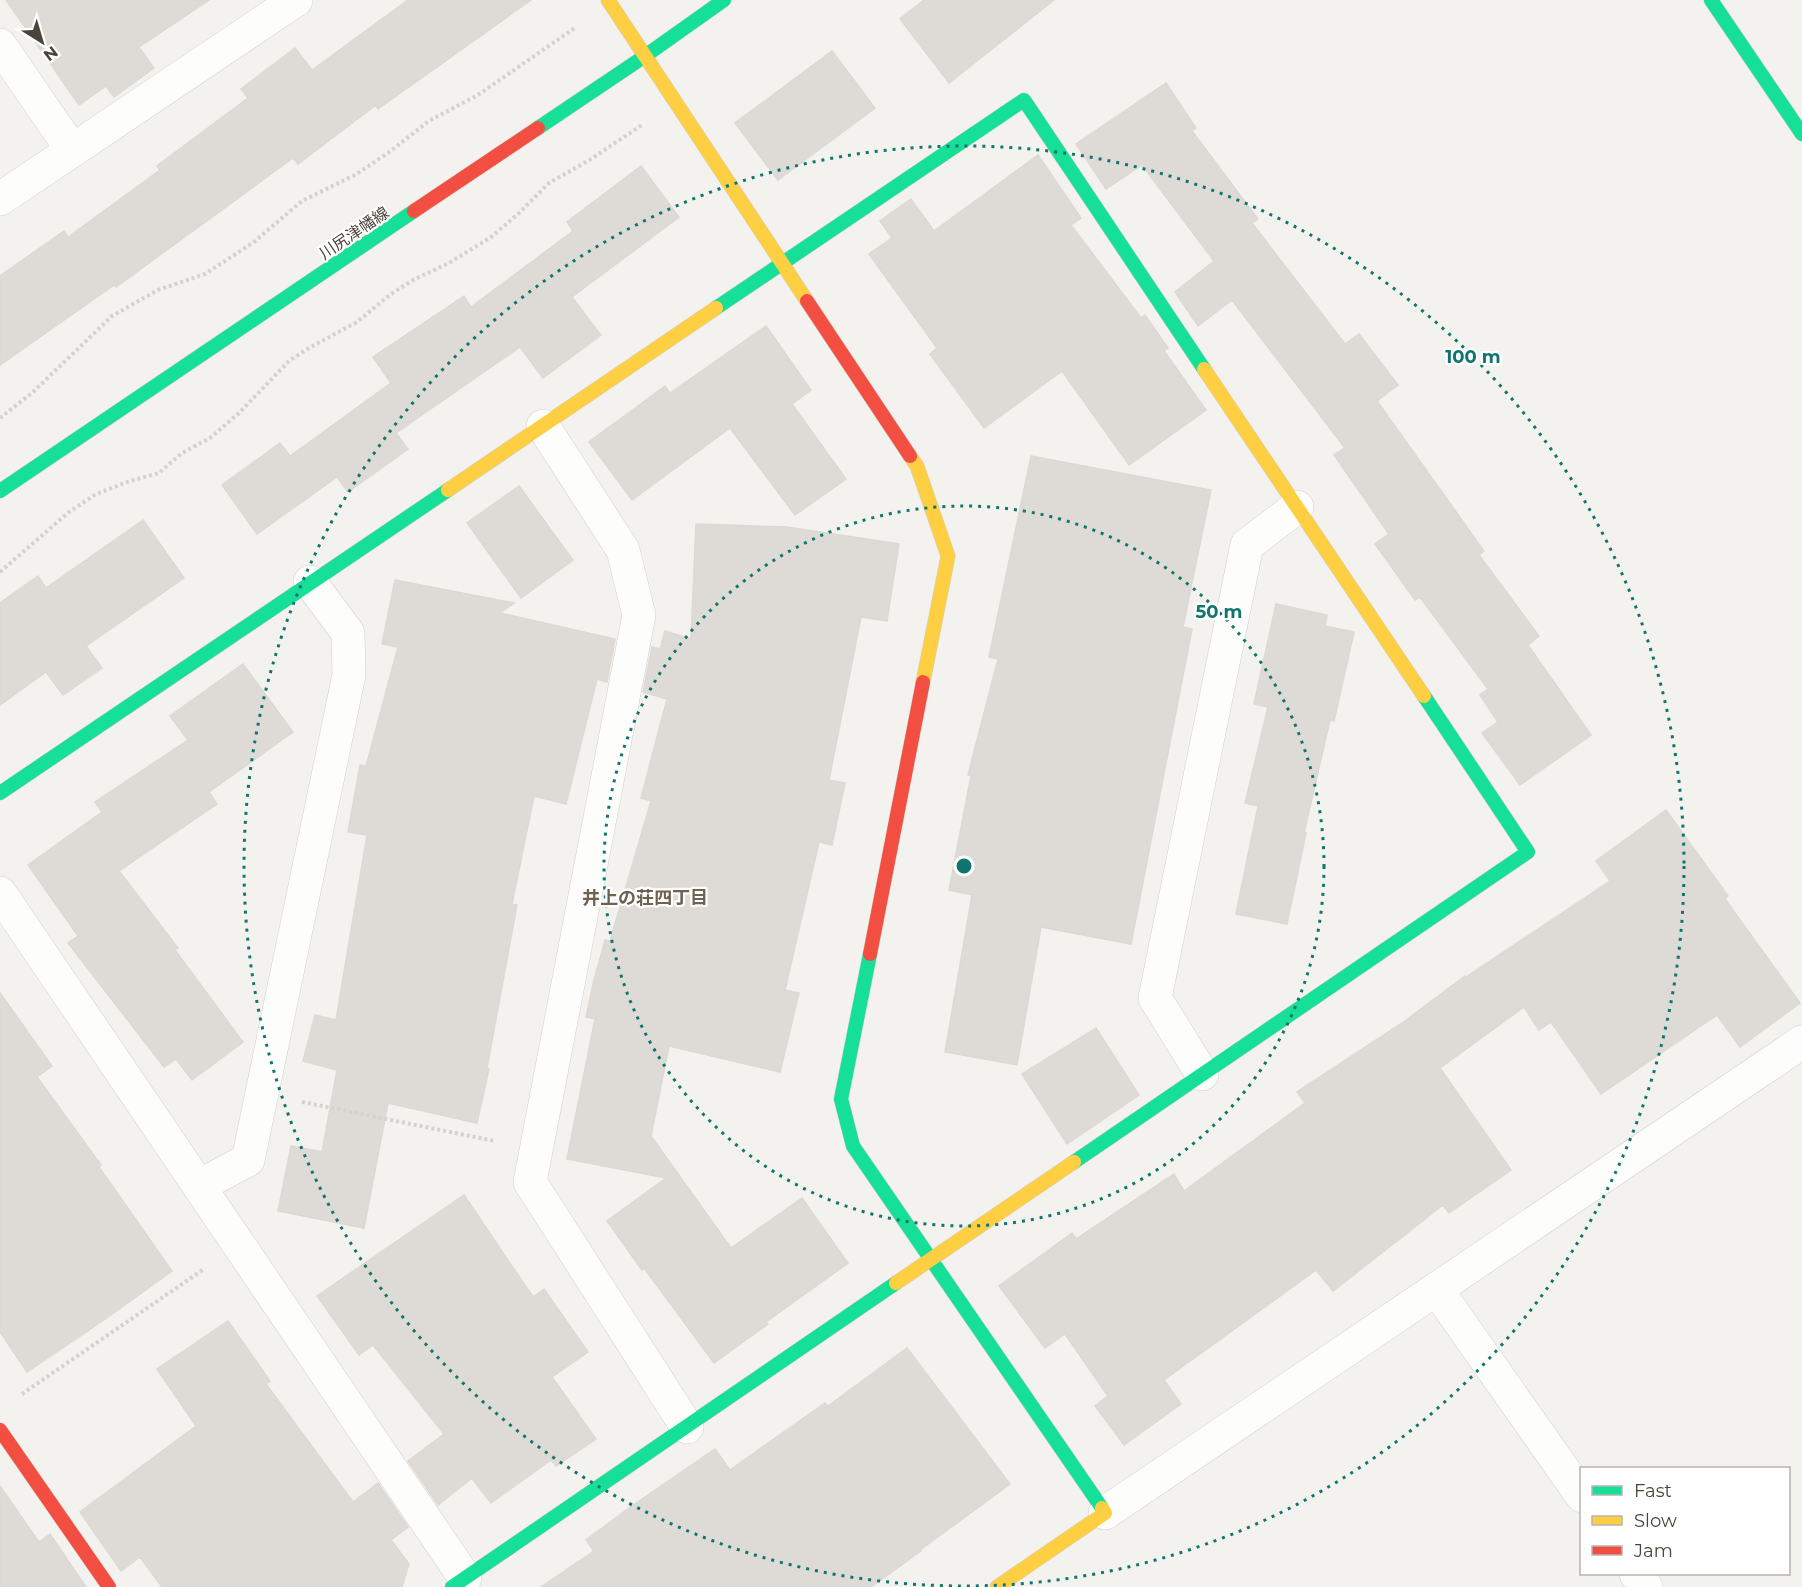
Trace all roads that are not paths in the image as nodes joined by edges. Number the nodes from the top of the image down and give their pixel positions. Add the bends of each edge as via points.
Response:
1 (724, 0) edge
2 (1712, 0) edge
3 (609, 2) edge
4 (287, 3) edge
5 (0, 45) edge
6 (645, 57) junction
7 (1802, 134) edge
8 (72, 150) junction
9 (0, 200) edge
10 (781, 264) junction
11 (543, 426) junction
12 (0, 491) edge
13 (1297, 507) junction
14 (310, 582) junction
15 (0, 793) edge
16 (0, 893) edge
17 (1802, 1042) edge
18 (1202, 1074) junction
19 (199, 1186) junction
20 (932, 1259) junction
21 (1437, 1290) junction
22 (687, 1427) junction
23 (0, 1430) edge
24 (1580, 1495) edge
25 (1105, 1514) junction
26 (1637, 1575) edge
27 (459, 1582) edge
28 (109, 1587) edge
29 (998, 1587) edge
30 (1646, 1587) edge

1 - 6 street, 川尻津幡線
2 - 7 street
3 - 6 street
4 - 8 street
5 - 8 street
6 - 10 street
6 - 12 street, 川尻津幡線
8 - 9 street
10 - 11 street
10 - 13 street via 1024,100
10 - 20 street via 917,466 948,556 841,1099 853,1146
11 - 14 street
11 - 22 street via 623,550 639,615 530,1182
13 - 18 street via 1246,545 1155,998
13 - 18 street via 1528,852
14 - 15 street
14 - 19 street via 348,633 349,675 248,1160
16 - 19 street
17 - 21 street
18 - 20 street
19 - 27 street
20 - 22 street
20 - 25 street
21 - 24 street
21 - 25 street
22 - 27 street
23 - 28 street
25 - 29 street
26 - 30 street

